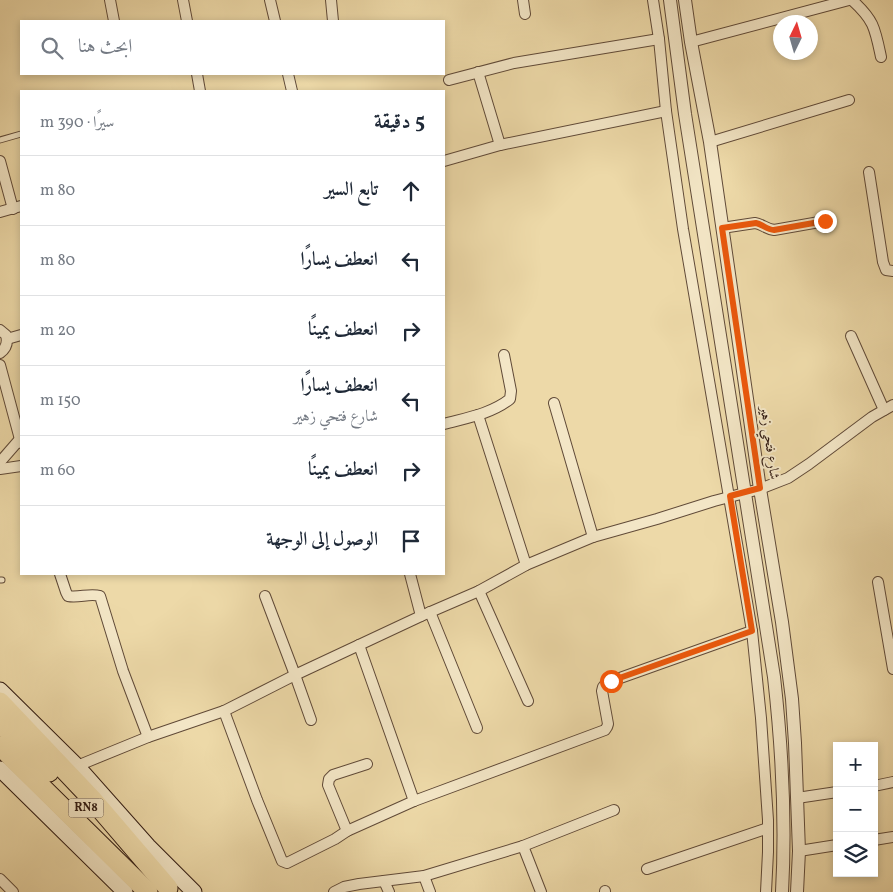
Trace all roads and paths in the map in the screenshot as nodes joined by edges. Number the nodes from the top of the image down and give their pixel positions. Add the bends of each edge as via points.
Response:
1 (110, 0) edge
2 (183, 0) edge
3 (271, 0) edge
4 (331, 0) edge
5 (523, 0) edge
6 (654, 0) edge
7 (670, 0) edge
8 (685, 0) edge
9 (850, 0) edge
10 (525, 14) dead end
11 (114, 20) edge
12 (187, 20) edge
13 (275, 20) edge
14 (333, 20) edge
15 (659, 39) junction
16 (691, 42) junction
17 (881, 57) dead end
18 (478, 72) junction
19 (197, 75) edge
20 (288, 75) edge
21 (449, 80) dead end
22 (200, 90) edge
23 (292, 90) edge
24 (849, 100) dead end
25 (666, 111) junction
26 (20, 134) edge
27 (0, 140) edge
28 (710, 142) junction
29 (500, 145) junction
30 (445, 161) edge
31 (0, 162) edge
32 (869, 172) dead end
33 (17, 208) edge
34 (0, 212) edge
35 (825, 221) dead end
36 (722, 228) junction
37 (893, 272) edge
38 (0, 330) edge
39 (20, 335) edge
40 (851, 336) dead end
41 (7, 339) junction
42 (0, 353) edge
43 (504, 354) dead end
44 (0, 364) edge
45 (554, 403) dead end
46 (889, 407) edge
47 (478, 415) junction
48 (445, 424) edge
49 (20, 437) edge
50 (20, 442) edge
51 (0, 462) edge
52 (20, 466) edge
53 (0, 469) edge
54 (760, 488) junction
55 (744, 493) junction
56 (730, 496) junction
57 (594, 537) junction
58 (526, 565) junction
59 (60, 575) edge
60 (410, 575) edge
61 (878, 582) dead end
62 (479, 591) junction
63 (265, 596) dead end
64 (426, 614) junction
65 (752, 631) junction
66 (359, 645) junction
67 (893, 669) edge
68 (295, 675) junction
69 (0, 690) edge
70 (0, 702) edge
71 (528, 702) dead end
72 (224, 711) junction
73 (311, 720) dead end
74 (0, 723) edge
75 (477, 728) dead end
76 (148, 737) junction
77 (0, 746) edge
78 (0, 763) edge
79 (367, 764) dead end
80 (77, 766) junction
81 (0, 770) edge
82 (893, 782) edge
83 (878, 785) edge
84 (833, 793) edge
85 (797, 798) junction
86 (414, 801) junction
87 (614, 810) dead end
88 (768, 828) junction
89 (347, 831) junction
90 (893, 837) edge
91 (878, 839) edge
92 (523, 846) junction
93 (833, 846) edge
94 (799, 851) junction
95 (647, 869) dead end
96 (424, 876) junction
97 (0, 879) edge
98 (384, 881) junction
99 (169, 890) edge
100 (13, 892) edge
101 (125, 892) edge
102 (143, 892) edge
103 (148, 892) edge
104 (194, 892) edge
105 (334, 892) edge
106 (389, 892) edge
107 (430, 892) edge
108 (542, 892) edge
109 (766, 892) edge
110 (782, 892) edge
111 (797, 892) edge

1 - 11 street
2 - 12 street
3 - 13 street
4 - 14 street
5 - 10 street
6 - 15 street
7 - 55 street
8 - 16 street, شارع فتحي زهير
9 - 16 street
9 - 17 street via 872,22
15 - 18 street
15 - 25 street
16 - 28 street, شارع فتحي زهير
18 - 21 street
18 - 29 street
19 - 22 street
20 - 23 street
24 - 28 street
25 - 29 street
25 - 56 street via 683,229
26 - 27 lane
28 - 36 street, شارع فتحي زهير
29 - 30 street
31 - 33 street
32 - 37 street via 883,262 886,270
33 - 34 street
35 - 36 street via 774,230 756,223
36 - 54 street, شارع فتحي زهير
38 - 41 street
39 - 41 street
40 - 46 street
41 - 42 street via 5,349
43 - 47 street via 510,399
44 - 49 street
45 - 57 street
46 - 54 street via 798,472
47 - 48 street
47 - 58 street
50 - 51 street
52 - 53 street
54 - 55 street
54 - 85 street, شارع فتحي زهير via 792,699
55 - 56 street
55 - 110 street via 778,717 783,800
56 - 57 street
56 - 65 street
57 - 58 street
58 - 62 street
59 - 76 street via 68,596 100,596
60 - 64 street
61 - 67 street
62 - 64 street
62 - 71 street
63 - 68 street
64 - 66 street
64 - 75 street
65 - 86 street via 606,683 602,691 608,724 605,730
65 - 88 street
66 - 68 street
66 - 86 street
68 - 72 street
68 - 73 street
69 - 80 main road
70 - 99 highway via 90,798
72 - 76 street
72 - 89 street via 282,861 287,863
74 - 99 highway, RN8
76 - 80 street
77 - 103 highway, RN8
78 - 102 highway
79 - 89 street via 329,779 328,785
80 - 104 main road
81 - 101 main road
82 - 83 street
84 - 85 street
85 - 94 street, شارع فتحي زهير
86 - 89 street
87 - 92 street
88 - 95 street
88 - 109 street
90 - 91 street
92 - 96 street
92 - 108 street
93 - 94 street
94 - 111 street, شارع فتحي زهير
96 - 98 street
96 - 107 street
97 - 100 street
98 - 105 street
98 - 106 street

